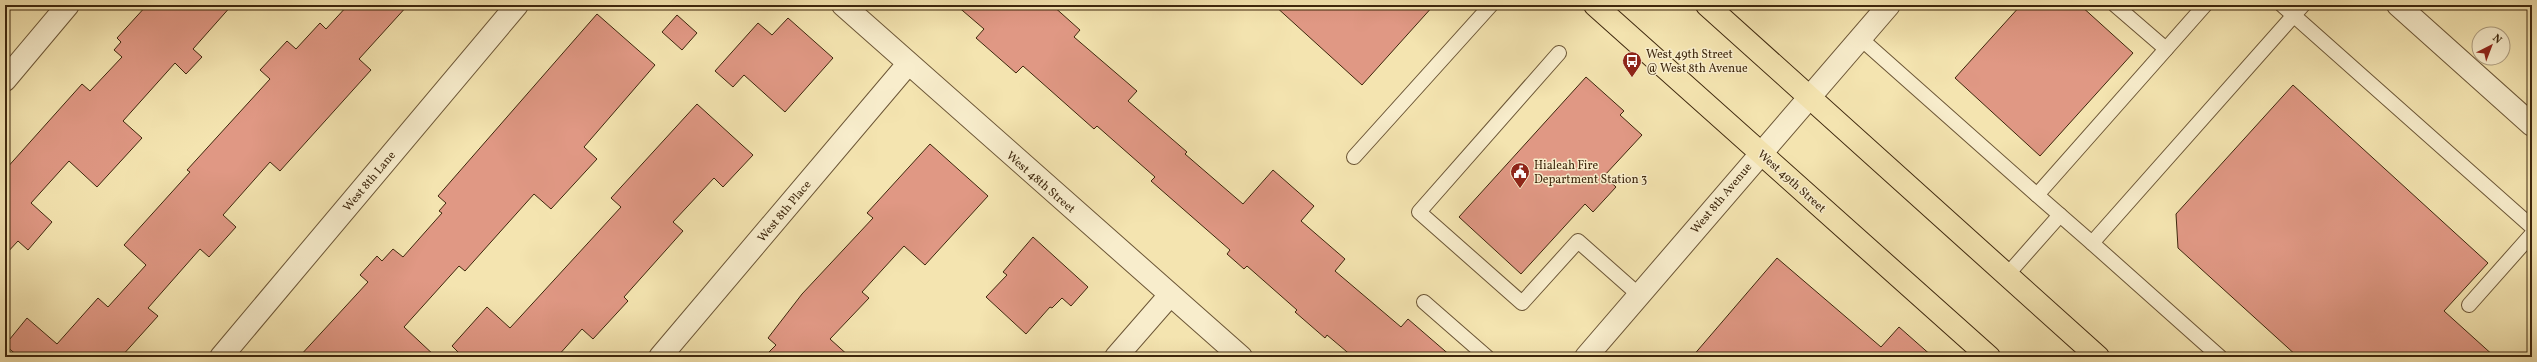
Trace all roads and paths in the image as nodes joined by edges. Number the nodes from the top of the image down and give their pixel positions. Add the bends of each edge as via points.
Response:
1 (68, 5) edge
2 (517, 5) edge
3 (843, 5) edge
4 (1491, 5) edge
5 (1595, 5) edge
6 (1707, 5) edge
7 (1889, 5) edge
8 (2115, 5) edge
9 (2205, 5) edge
10 (2282, 5) edge
11 (2303, 5) edge
12 (2398, 5) edge
13 (2294, 16) junction
14 (1860, 38) junction
15 (2166, 49) junction
16 (1559, 53) dead end
17 (908, 64) junction
18 (5, 80) edge
19 (1808, 98) junction
20 (2532, 125) edge
21 (1760, 153) junction
22 (1354, 157) dead end
23 (2037, 194) junction
24 (2060, 215) junction
25 (2532, 227) edge
26 (2532, 234) edge
27 (2092, 243) junction
28 (2007, 275) junction
29 (1170, 295) junction
30 (1639, 295) junction
31 (1424, 302) dead end
32 (2469, 305) dead end
33 (221, 357) edge
34 (660, 357) edge
35 (1116, 357) edge
36 (1241, 357) edge
37 (1487, 357) edge
38 (1586, 357) edge
39 (1989, 357) edge
40 (2098, 357) edge
41 (2220, 357) edge

1 - 18 street
2 - 33 street, West 8th Lane
3 - 17 street, West 48th Street
4 - 22 lane
5 - 21 main road, West 49th Street
6 - 19 main road
7 - 14 street, West 8th Avenue
8 - 15 lane
9 - 15 lane
10 - 13 lane
11 - 13 lane
12 - 20 street
13 - 25 lane
13 - 27 lane
14 - 19 street, West 8th Avenue
14 - 23 lane
15 - 23 lane
16 - 30 lane via 1419,212 1522,303 1578,241
17 - 29 street, West 48th Street
17 - 34 street, West 8th Place
19 - 21 street, West 8th Avenue
19 - 28 main road
21 - 30 street, West 8th Avenue
21 - 39 main road, West 49th Street
23 - 24 lane
24 - 27 lane
24 - 28 lane
26 - 32 lane
27 - 41 lane
28 - 40 main road
29 - 35 street
29 - 36 street, West 48th Street
30 - 38 street, West 8th Avenue
31 - 37 lane

